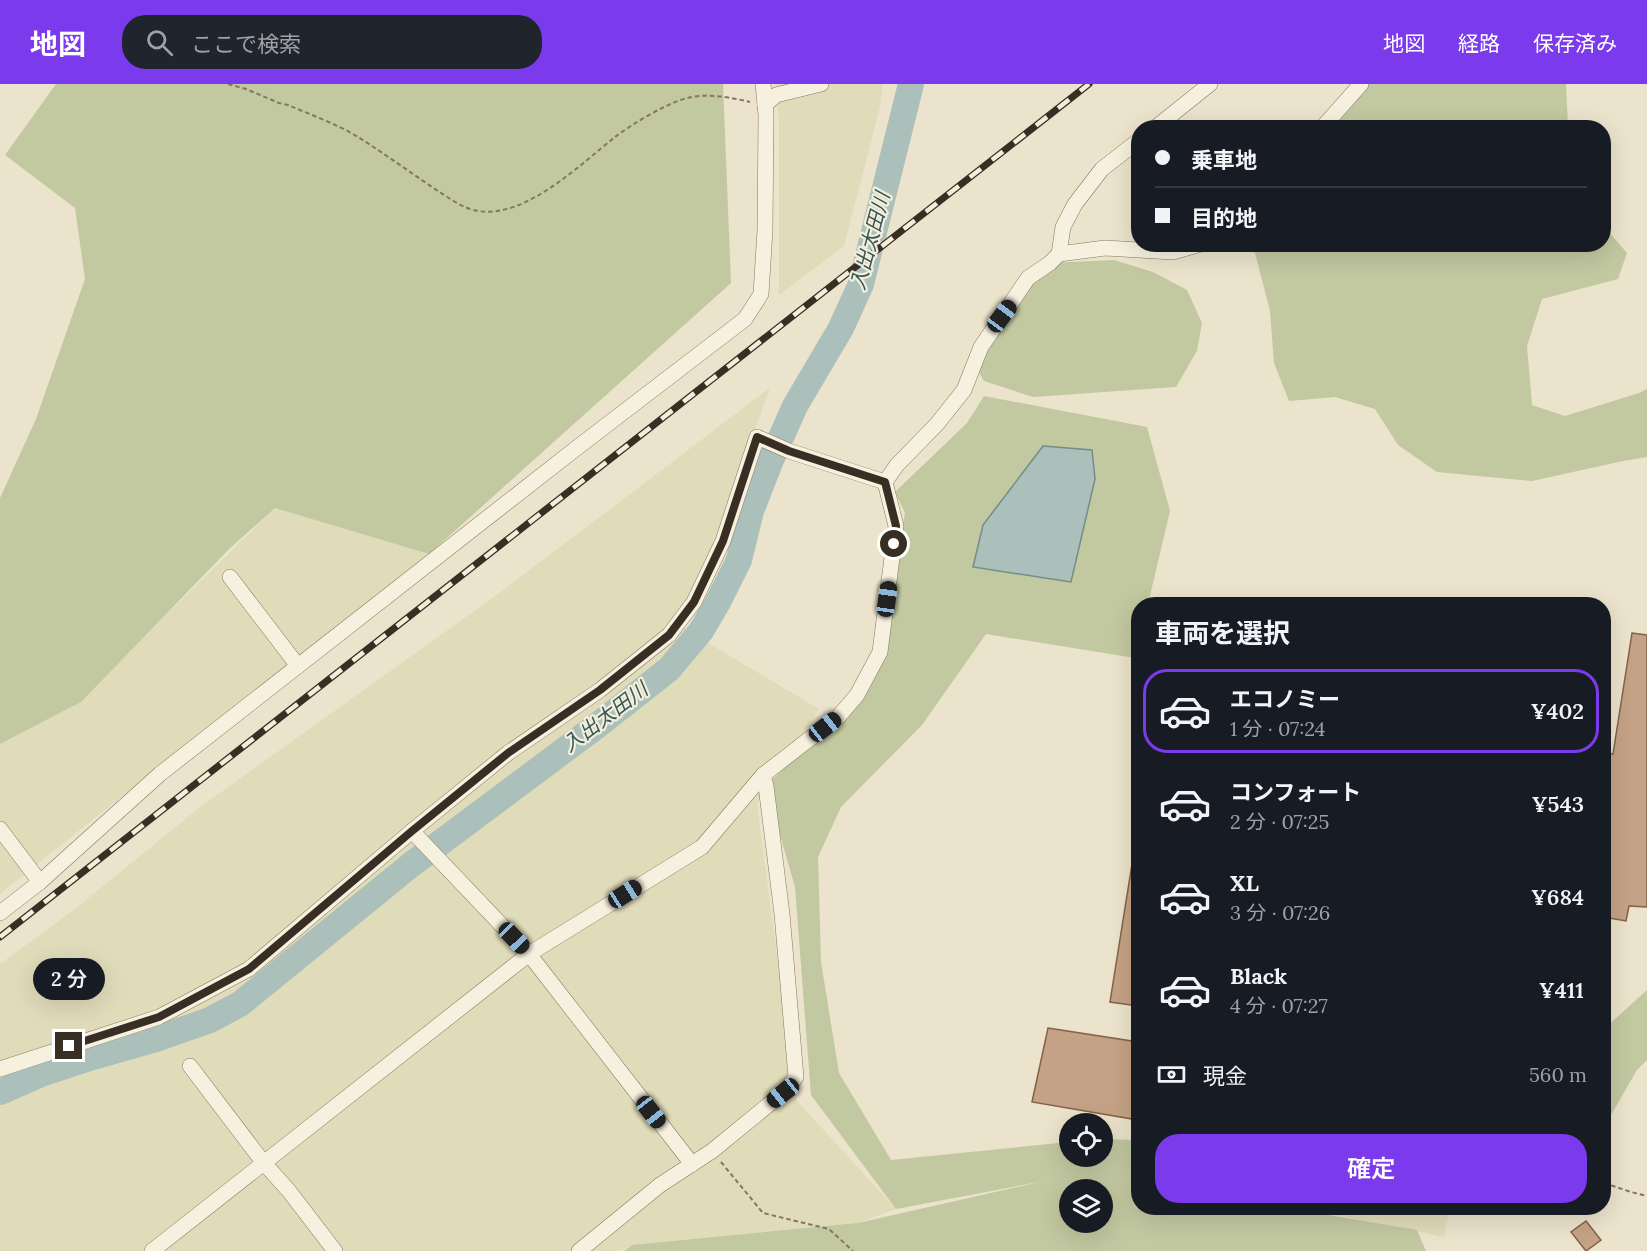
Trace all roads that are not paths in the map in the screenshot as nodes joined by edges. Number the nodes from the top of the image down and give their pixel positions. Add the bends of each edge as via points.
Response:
1 (763, 84) edge
2 (821, 84) edge
3 (1210, 84) edge
4 (1361, 84) edge
5 (765, 105) junction
6 (1165, 120) edge
7 (1329, 120) edge
8 (1131, 146) edge
9 (1131, 250) edge
10 (1059, 254) junction
11 (885, 482) junction
12 (230, 577) dead end
13 (298, 666) junction
14 (763, 775) junction
15 (0, 829) edge
16 (412, 831) junction
17 (40, 882) junction
18 (0, 913) edge
19 (529, 954) junction
20 (190, 1066) dead end
21 (0, 1069) edge
22 (263, 1162) junction
23 (692, 1164) junction
24 (152, 1251) edge
25 (335, 1251) edge
26 (579, 1251) edge

1 - 5 street
2 - 5 street via 776,95
3 - 6 street
4 - 7 street
5 - 13 street via 762,294 745,319
8 - 10 street via 1102,169 1076,204 1063,226
9 - 10 street via 1105,248
10 - 11 street via 1028,278 981,347 964,390
11 - 14 street via 896,526 880,652 857,695 839,716
11 - 16 street via 757,437 723,541 694,602 669,635 600,690 508,753
12 - 13 street
13 - 17 street via 160,774
14 - 19 street via 702,847
14 - 23 street via 782,914 796,1077 783,1093
15 - 17 street
16 - 19 street
16 - 21 street via 249,969 159,1017
17 - 18 street
19 - 22 street
19 - 23 street
20 - 22 street
22 - 24 street
22 - 25 street
23 - 26 street

